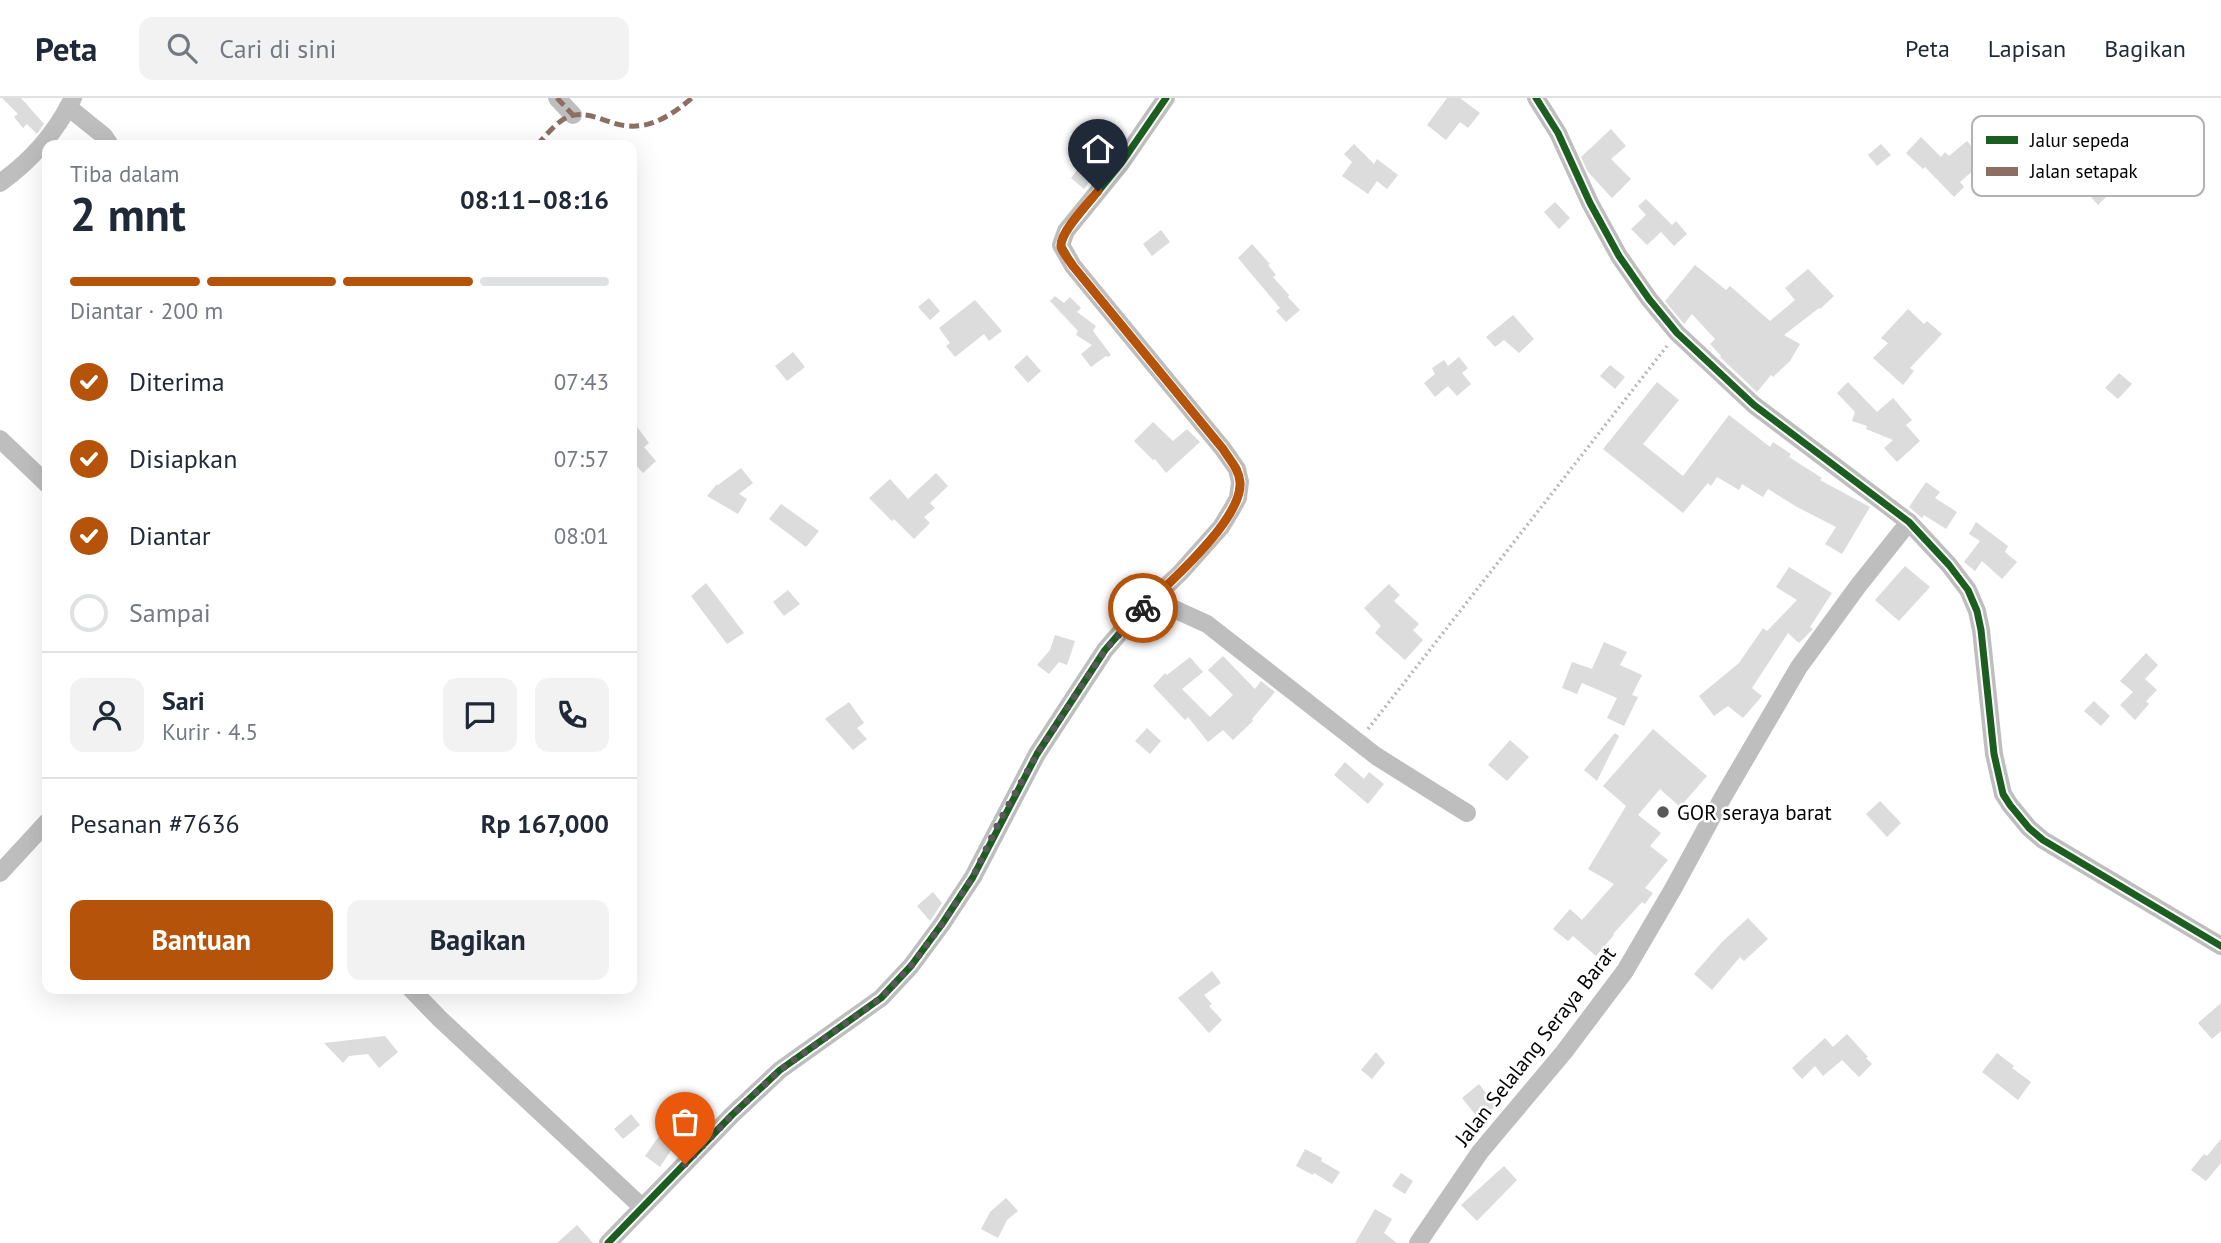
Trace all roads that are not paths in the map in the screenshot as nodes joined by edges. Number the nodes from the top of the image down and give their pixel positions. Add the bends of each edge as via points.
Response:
1 (557, 98) edge
2 (1166, 98) edge
3 (1536, 98) edge
4 (71, 103) edge
5 (573, 115) dead end
6 (48, 140) edge
7 (107, 140) edge
8 (42, 147) edge
9 (0, 183) edge
10 (0, 439) edge
11 (42, 479) edge
12 (1909, 522) junction
13 (1153, 599) junction
14 (1467, 813) dead end
15 (42, 827) edge
16 (0, 873) edge
17 (2221, 946) edge
18 (416, 994) edge
19 (642, 1208) junction
20 (607, 1243) edge
21 (1418, 1243) edge

1 - 5 street
2 - 13 street via 1066,231 1061,245 1073,266 1237,469 1238,498 1221,527
3 - 12 street via 1619,256 1677,333 1755,405
4 - 6 street
4 - 7 street
8 - 9 street
10 - 11 street
12 - 17 street via 1949,565 1977,611 1994,754 2010,805 2043,840
12 - 21 street, Jalan Selalang Seraya Barat via 1799,667 1625,971 1480,1152
13 - 14 street via 1207,624 1376,756
13 - 19 street via 1105,650 1044,742 973,877 911,966 881,998 780,1070
15 - 16 street
18 - 19 street
19 - 20 street

